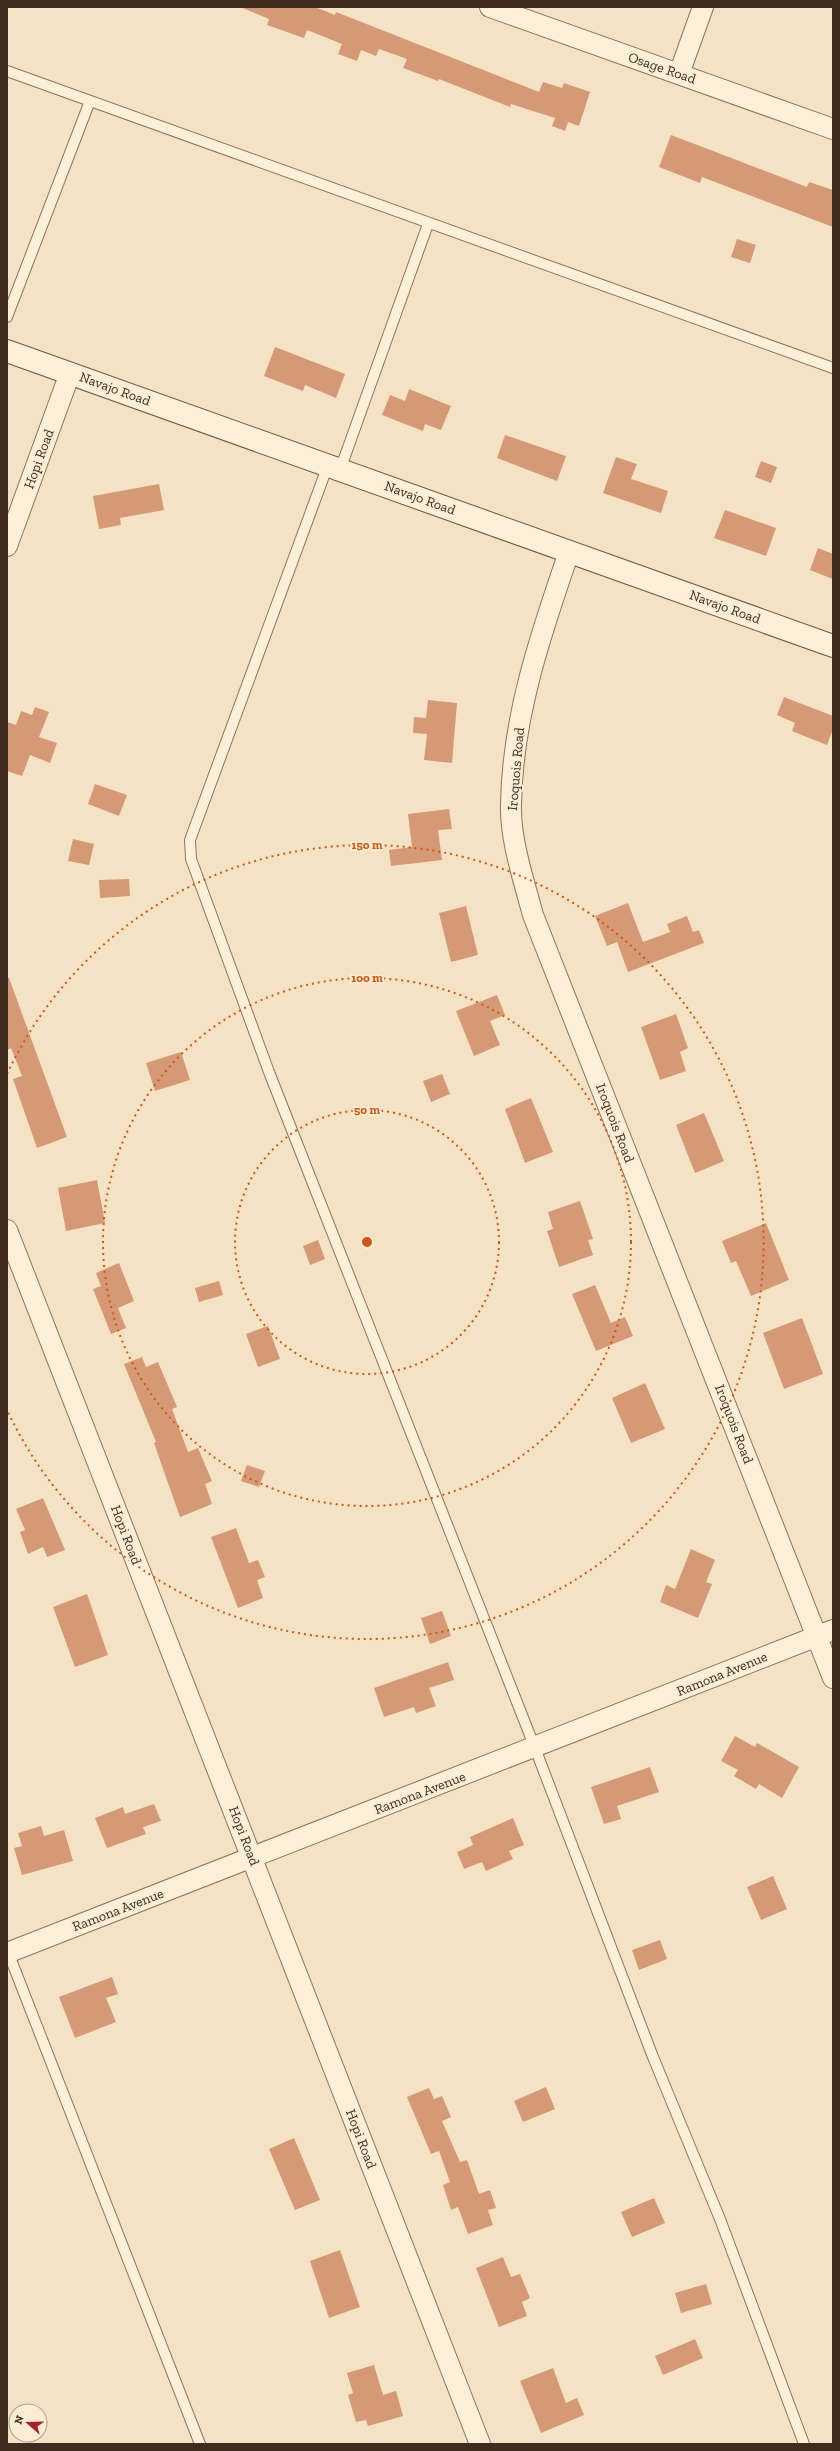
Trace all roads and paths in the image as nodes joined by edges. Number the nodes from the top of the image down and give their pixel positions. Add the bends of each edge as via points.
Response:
1 (490, 7) edge
2 (703, 7) edge
3 (7, 71) edge
4 (679, 74) junction
5 (90, 101) junction
6 (833, 129) edge
7 (428, 224) junction
8 (7, 317) edge
9 (7, 351) edge
10 (833, 368) edge
11 (70, 373) junction
12 (334, 468) junction
13 (7, 546) edge
14 (569, 552) junction
15 (833, 646) edge
16 (7, 1230) edge
17 (825, 1633) edge
18 (833, 1678) edge
19 (535, 1748) junction
20 (253, 1858) junction
21 (7, 1952) edge
22 (200, 2444) edge
23 (480, 2444) edge
24 (804, 2444) edge

1 - 4 street, Osage Road
2 - 4 street
3 - 5 lane
4 - 6 street, Osage Road
5 - 7 lane
5 - 8 lane
7 - 10 lane
7 - 12 lane
9 - 11 main road, Navajo Road
11 - 12 main road, Navajo Road
11 - 13 street, Hopi Road
12 - 14 main road, Navajo Road
12 - 19 lane via 190,840 191,859 269,1072
14 - 15 main road, Navajo Road
14 - 17 street, Iroquois Road via 532,667 516,741 511,806 519,860 533,915
16 - 20 street, Hopi Road
17 - 18 street, Iroquois Road
17 - 19 street, Ramona Avenue
19 - 20 street, Ramona Avenue
19 - 24 lane via 650,2050 720,2219
20 - 21 street, Ramona Avenue
20 - 23 street, Hopi Road
21 - 22 lane

